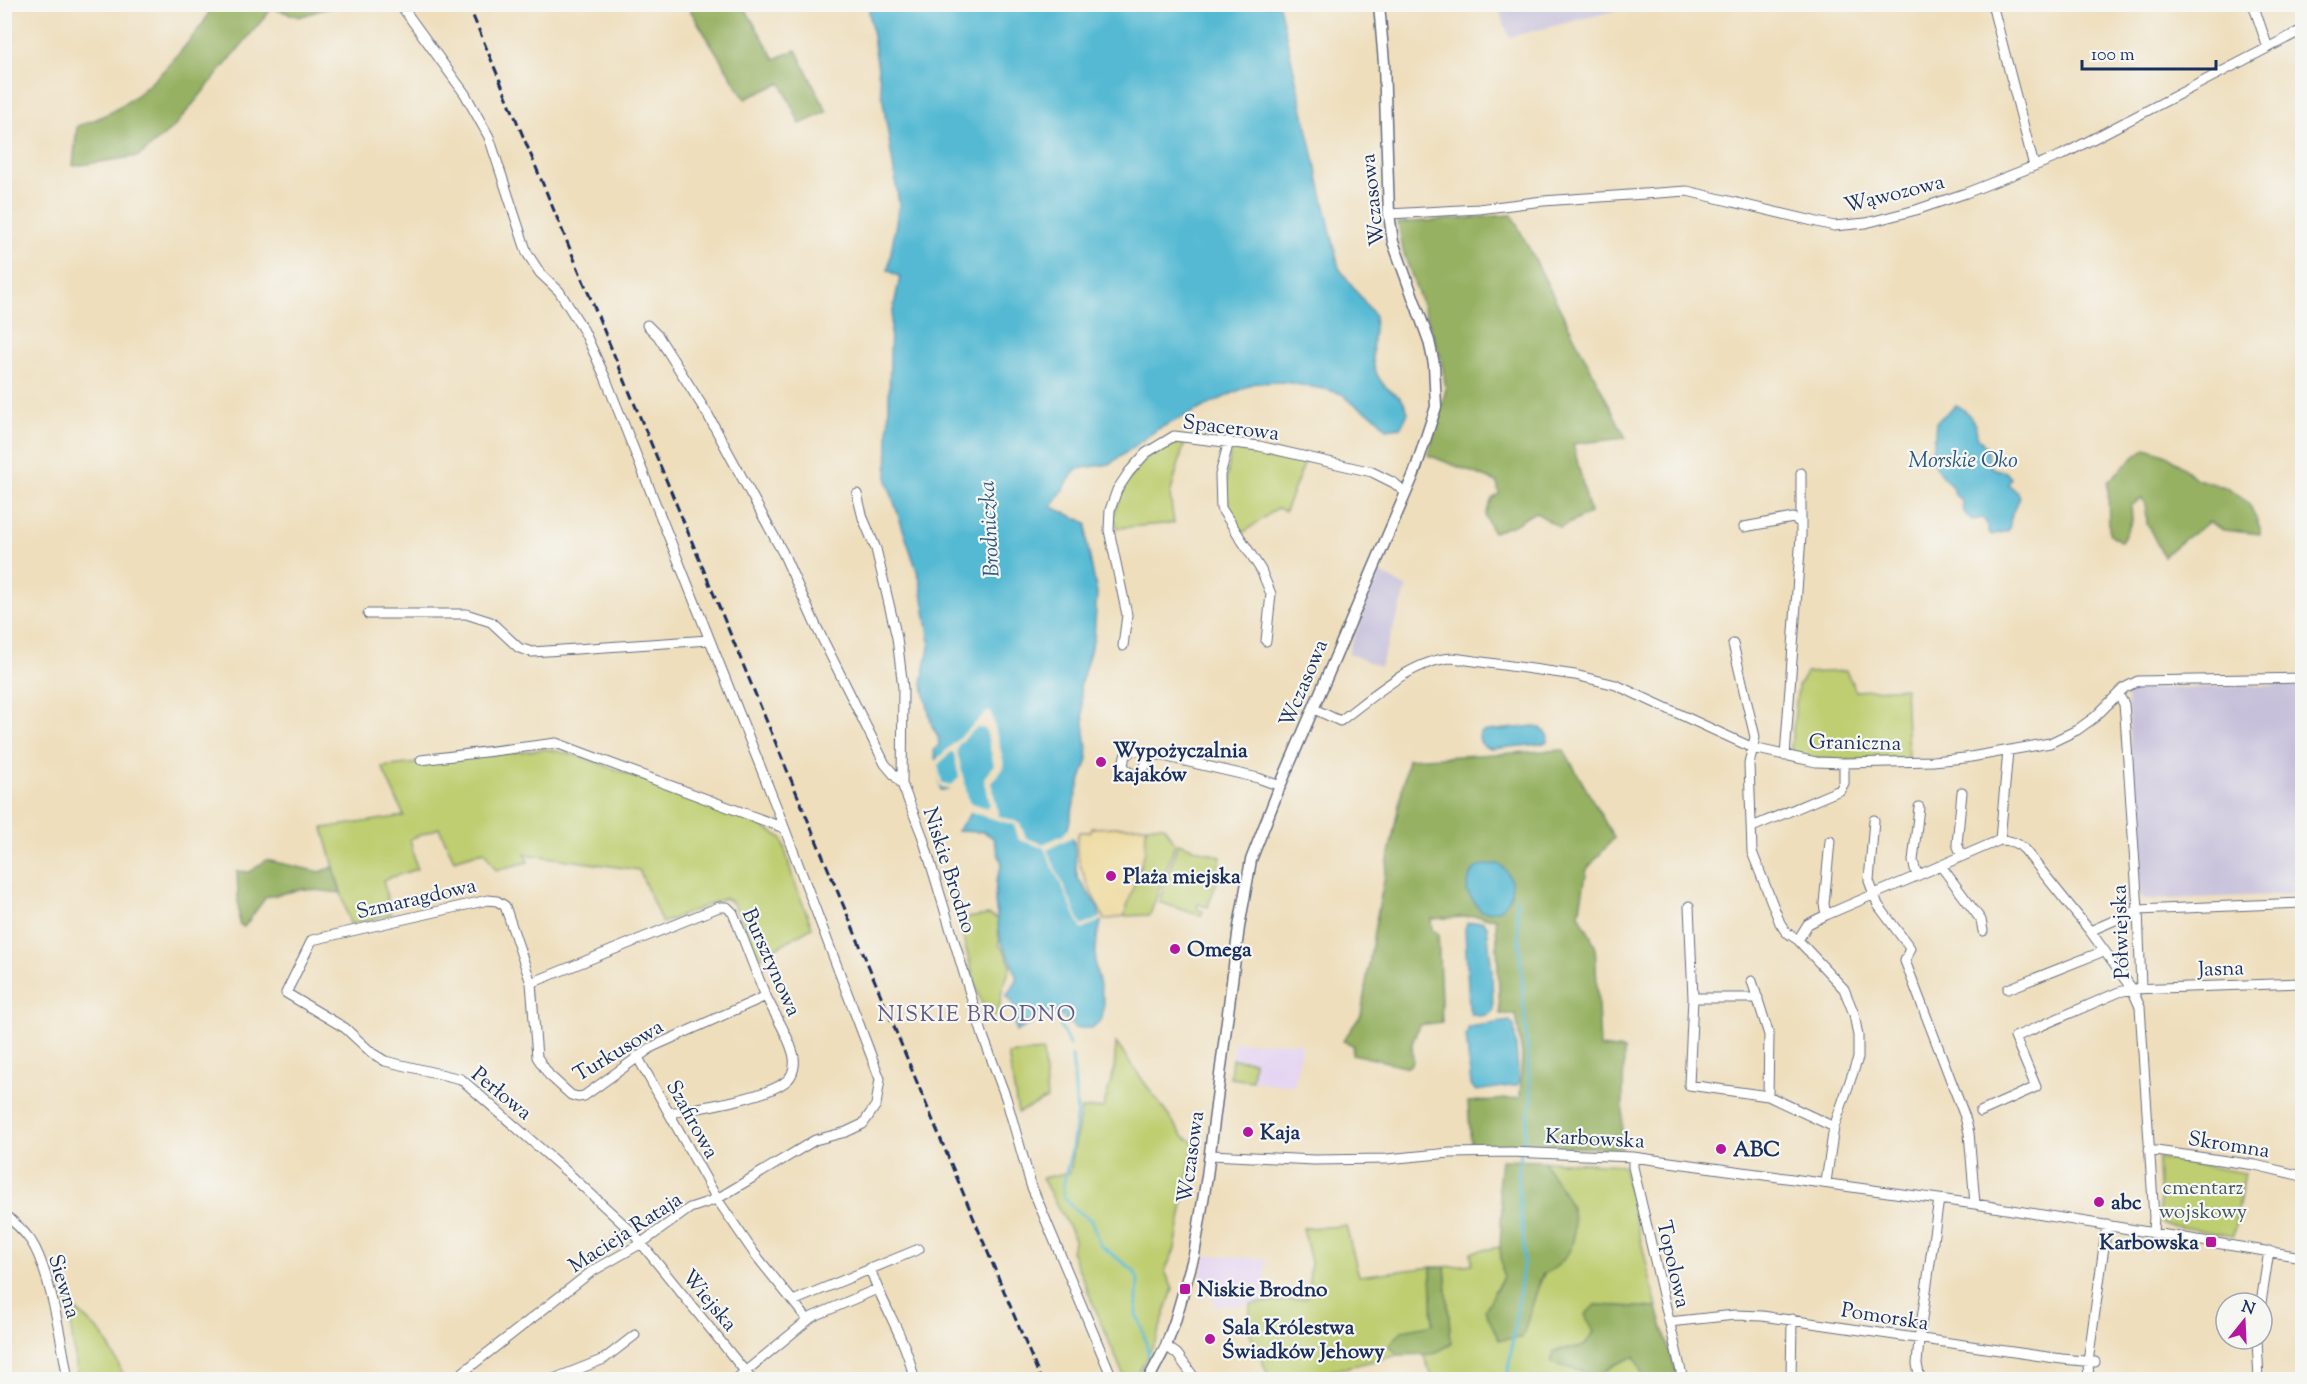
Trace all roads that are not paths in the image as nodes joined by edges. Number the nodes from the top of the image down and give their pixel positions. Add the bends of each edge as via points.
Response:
1 (400, 4) edge
2 (1379, 4) edge
3 (1992, 4) edge
4 (2253, 4) edge
5 (2302, 30) edge
6 (2268, 48) junction
7 (2034, 166) junction
8 (1389, 214) junction
9 (647, 325) dead end
10 (1229, 441) junction
11 (1801, 473) dead end
12 (1406, 493) junction
13 (857, 494) dead end
14 (1801, 523) junction
15 (1744, 527) dead end
16 (368, 615) dead end
17 (709, 640) junction
18 (1266, 641) dead end
19 (1734, 644) dead end
20 (1123, 646) dead end
21 (2302, 678) edge
22 (2118, 694) junction
23 (1314, 709) junction
24 (1753, 748) junction
25 (2008, 751) junction
26 (1151, 753) dead end
27 (1785, 756) junction
28 (420, 760) dead end
29 (1844, 763) junction
30 (902, 784) junction
31 (1280, 786) junction
32 (1962, 792) dead end
33 (1919, 807) dead end
34 (1874, 820) dead end
35 (1752, 827) junction
36 (784, 828) junction
37 (2000, 840) junction
38 (1830, 841) dead end
39 (1962, 856) junction
40 (1941, 866) junction
41 (1917, 876) junction
42 (1873, 894) junction
43 (2302, 903) edge
44 (1689, 906) dead end
45 (2138, 910) junction
46 (1826, 915) junction
47 (2090, 931) junction
48 (1983, 932) dead end
49 (1798, 940) junction
50 (2104, 951) junction
51 (1752, 981) dead end
52 (531, 983) junction
53 (2302, 983) edge
54 (2008, 989) dead end
55 (2137, 989) junction
56 (286, 993) joint
57 (766, 996) junction
58 (1693, 998) junction
59 (1758, 998) junction
60 (637, 1056) junction
61 (1768, 1096) junction
62 (1980, 1112) dead end
63 (670, 1113) junction
64 (1834, 1126) junction
65 (2149, 1150) junction
66 (1210, 1155) junction
67 (1633, 1157) junction
68 (2302, 1176) edge
69 (1826, 1182) junction
70 (717, 1199) junction
71 (1939, 1199) junction
72 (1975, 1204) junction
73 (4, 1215) edge
74 (2108, 1225) junction
75 (2153, 1232) junction
76 (640, 1244) junction
77 (919, 1249) dead end
78 (2269, 1251) junction
79 (2302, 1257) edge
80 (870, 1268) junction
81 (877, 1289) junction
82 (2262, 1291) edge
83 (792, 1301) junction
84 (1792, 1319) junction
85 (808, 1320) junction
86 (1669, 1322) junction
87 (635, 1335) dead end
88 (1919, 1340) junction
89 (1166, 1346) junction
90 (2258, 1351) edge
91 (2091, 1362) junction
92 (749, 1376) edge
93 (68, 1380) edge
94 (453, 1380) edge
95 (551, 1380) edge
96 (735, 1380) edge
97 (914, 1380) edge
98 (1113, 1380) edge
99 (1148, 1380) edge
100 (1196, 1380) edge
101 (1683, 1380) edge
102 (1791, 1380) edge
103 (1920, 1380) edge
104 (2089, 1380) edge
105 (2259, 1380) edge

1 - 17 street via 465,94 493,147 527,253 559,291 584,332
2 - 8 street, Wczasowa
3 - 7 street
4 - 6 street
5 - 6 street, Wąwozowa
6 - 7 street, Wąwozowa
7 - 8 street, Wąwozowa via 1916,210 1866,223 1834,226 1687,191
8 - 12 street, Wczasowa via 1393,242 1430,341 1434,364 1436,407
9 - 30 street via 708,415 783,553 885,764
10 - 12 street, Spacerowa via 1372,472
10 - 18 street via 1220,475 1221,508 1261,570 1271,594
10 - 20 street, Spacerowa via 1174,435 1146,453 1117,490 1110,510 1109,531 1127,615
11 - 14 street
12 - 23 street, Wczasowa
13 - 30 street, Niskie Brodno via 876,549 897,638 903,688
14 - 15 street via 1793,518
14 - 27 street
16 - 17 street via 466,614 491,622 519,648 532,652
17 - 36 street
19 - 24 street via 1755,737
21 - 22 street, Graniczna via 2138,681
22 - 25 street, Graniczna via 2077,730 2050,743
22 - 45 street, Półwiejska via 2124,704
23 - 24 street, Graniczna via 1340,721 1423,665 1453,658 1575,675 1616,685
23 - 31 street, Wczasowa
24 - 27 street, Graniczna
24 - 35 street via 1749,764
25 - 29 street, Graniczna via 1933,761
25 - 37 street
26 - 31 street
27 - 29 street, Graniczna
28 - 36 street via 556,743
29 - 35 street via 1840,790
30 - 98 street, Niskie Brodno via 922,836 1031,1185
31 - 66 street, Wczasowa via 1251,860
32 - 39 street via 1957,844
33 - 41 street via 1913,861
34 - 42 street via 1869,881
35 - 49 street via 1752,852 1780,923
36 - 70 street, Macieja Rataja via 880,1079 876,1105 863,1124 815,1140
37 - 39 street
37 - 47 street via 2018,843 2024,849
38 - 46 street
39 - 40 street
40 - 41 street
40 - 48 street via 1981,920
41 - 42 street
42 - 46 street
42 - 72 street via 1910,948 1905,961 1969,1133
43 - 45 street
44 - 58 street
45 - 47 street
45 - 55 street, Półwiejska
46 - 49 street via 1808,924
47 - 50 street
49 - 64 street via 1844,989 1855,1017 1858,1058
50 - 54 street
50 - 55 street
51 - 59 street
52 - 56 street, Szmaragdowa via 504,906 488,900 312,940
52 - 57 street, Bursztynowa via 727,907 733,913
52 - 60 street, Turkusowa via 537,1057 549,1075 571,1095 584,1096
53 - 55 street, Jasna
55 - 62 street, Jasna via 2120,992 2015,1037 2036,1087
55 - 65 street, Półwiejska
56 - 76 street, Perłowa via 345,1028 385,1061 462,1079 632,1232
57 - 60 street, Turkusowa
57 - 63 street, Bursztynowa via 793,1054 791,1075 785,1082 748,1097
58 - 59 street
58 - 61 street via 1689,1085
59 - 61 street via 1769,1035
60 - 63 street, Szafirowa
61 - 64 street
63 - 70 street, Szafirowa
64 - 69 street
65 - 68 street, Skromna
65 - 75 street, Półwiejska
66 - 67 street, Karbowska via 1314,1160 1511,1152
66 - 89 street, Wczasowa via 1194,1255
67 - 69 street, Karbowska
67 - 86 street, Topolowa
69 - 71 street, Karbowska
70 - 76 street, Macieja Rataja via 690,1208
70 - 83 street, Szafirowa
71 - 72 street, Karbowska
71 - 88 street
72 - 74 street, Karbowska
73 - 93 street, Siewna via 32,1243 45,1276
74 - 75 street, Karbowska
74 - 91 street
75 - 78 street, Karbowska
76 - 92 street, Wiejska
76 - 94 street, Macieja Rataja via 591,1272
77 - 80 street
78 - 79 street, Karbowska
78 - 82 street
80 - 81 street
80 - 83 street
81 - 85 street
81 - 97 street
83 - 85 street, Szafirowa
84 - 86 street, Pomorska via 1735,1315
84 - 88 street, Pomorska
84 - 102 street
85 - 92 street
86 - 101 street, Topolowa
87 - 95 street via 604,1359
88 - 91 street, Pomorska
88 - 103 street
89 - 99 street, Wczasowa
89 - 100 street via 1178,1354
90 - 105 street
91 - 104 street
92 - 96 street

